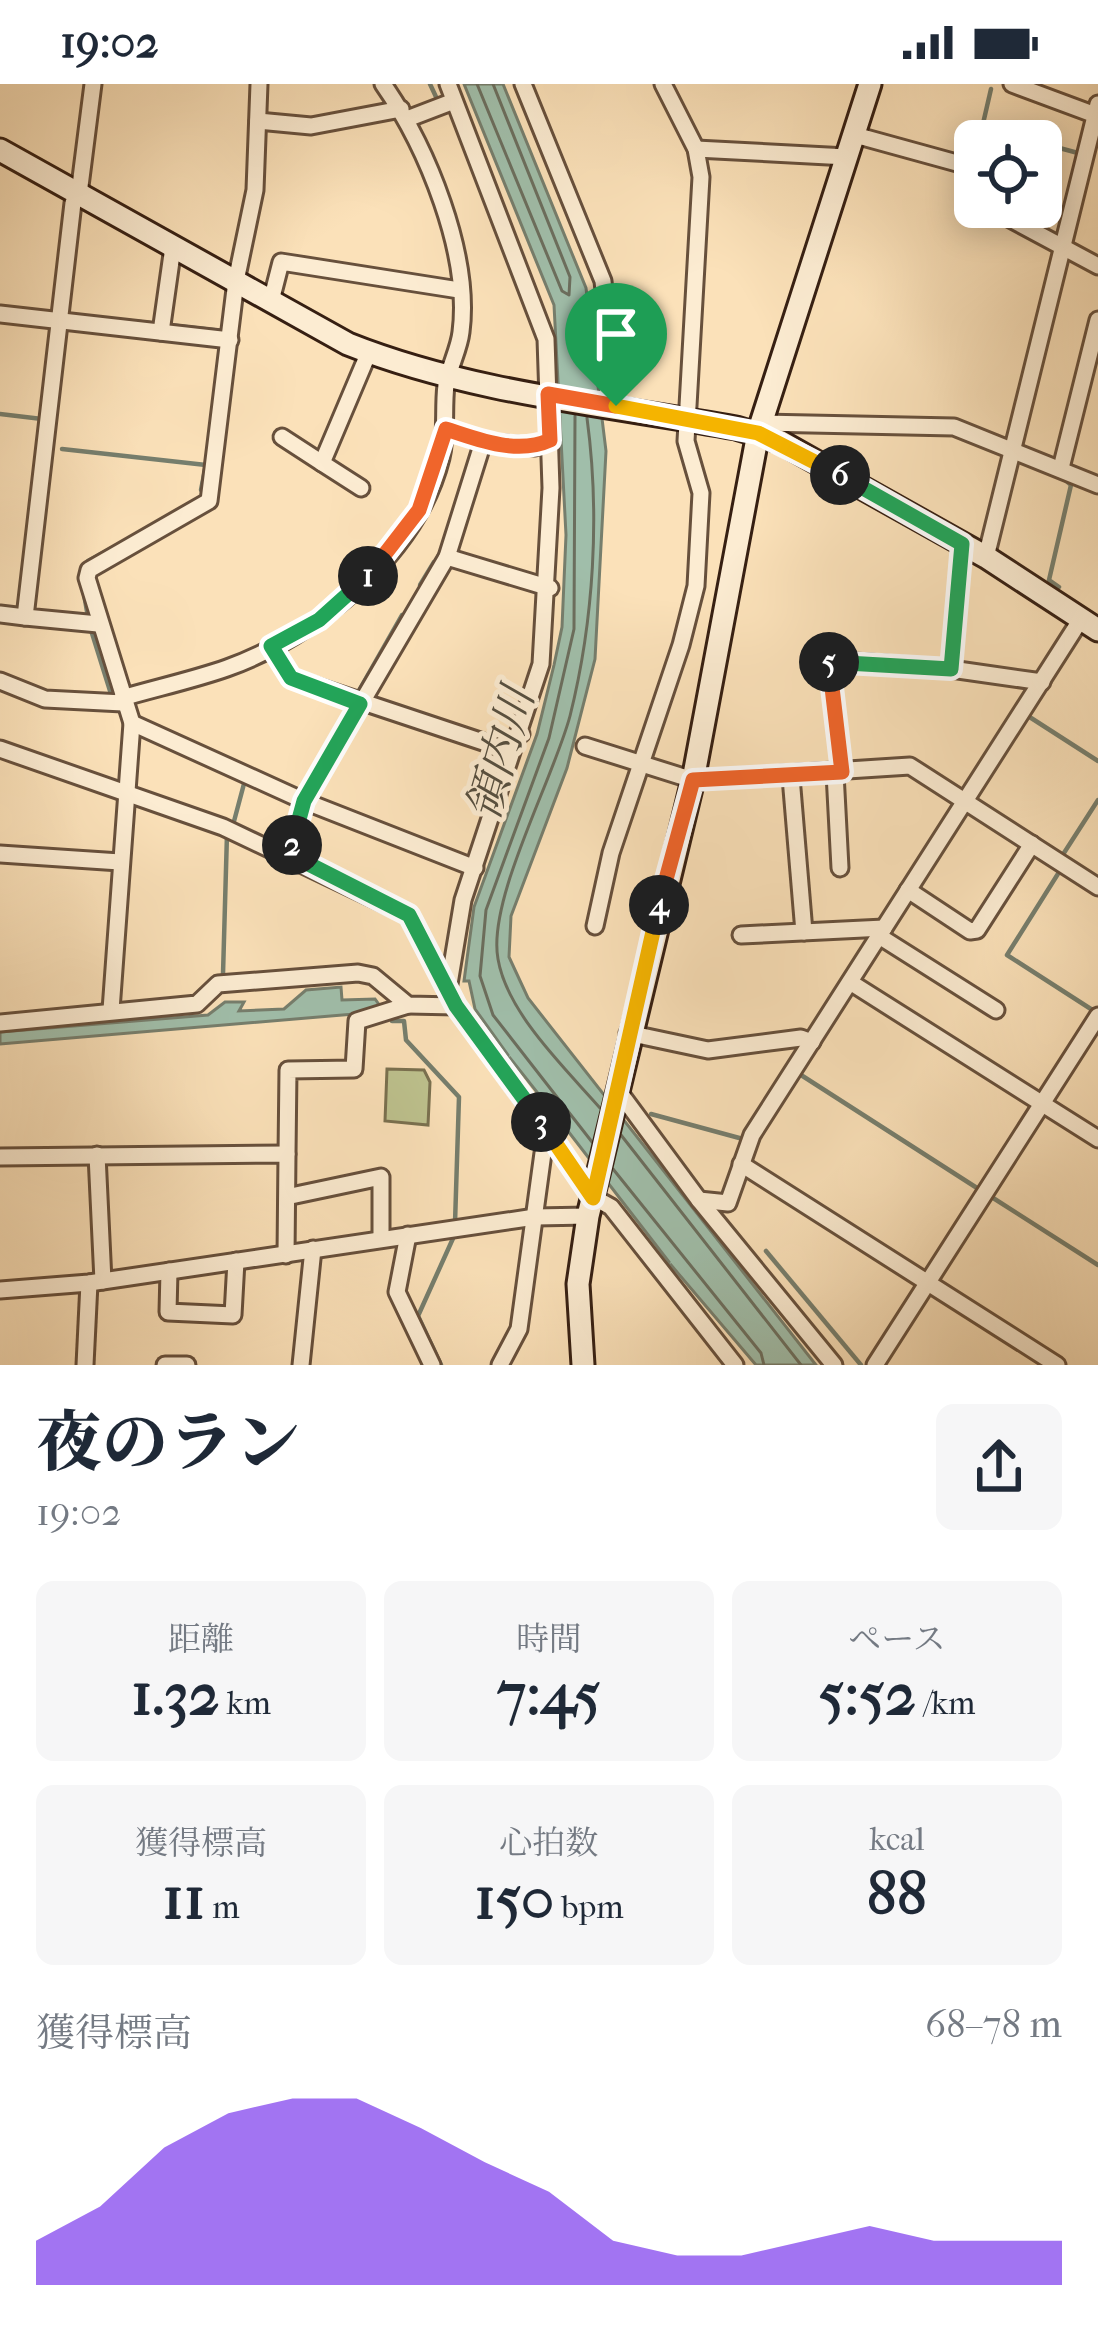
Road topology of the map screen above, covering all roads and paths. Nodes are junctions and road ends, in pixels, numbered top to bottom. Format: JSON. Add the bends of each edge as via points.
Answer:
{"nodes":[{"id":1,"x":94,"y":84,"type":"edge"},
{"id":2,"x":259,"y":84,"type":"edge"},
{"id":3,"x":383,"y":84,"type":"edge"},
{"id":4,"x":448,"y":84,"type":"edge"},
{"id":5,"x":523,"y":84,"type":"edge"},
{"id":6,"x":662,"y":84,"type":"edge"},
{"id":7,"x":871,"y":84,"type":"edge"},
{"id":8,"x":1012,"y":84,"type":"edge"},
{"id":9,"x":454,"y":101,"type":"junction"},
{"id":10,"x":1097,"y":112,"type":"edge"},
{"id":11,"x":404,"y":114,"type":"junction"},
{"id":12,"x":258,"y":121,"type":"junction"},
{"id":13,"x":851,"y":146,"type":"junction"},
{"id":14,"x":696,"y":149,"type":"junction"},
{"id":15,"x":0,"y":150,"type":"edge"},
{"id":16,"x":954,"y":164,"type":"edge"},
{"id":17,"x":79,"y":194,"type":"junction"},
{"id":18,"x":1028,"y":228,"type":"edge"},
{"id":19,"x":1060,"y":245,"type":"junction"},
{"id":20,"x":173,"y":247,"type":"junction"},
{"id":21,"x":1098,"y":266,"type":"edge"},
{"id":22,"x":236,"y":281,"type":"junction"},
{"id":23,"x":459,"y":290,"type":"junction"},
{"id":24,"x":271,"y":301,"type":"junction"},
{"id":25,"x":0,"y":314,"type":"edge"},
{"id":26,"x":59,"y":320,"type":"junction"},
{"id":27,"x":1097,"y":330,"type":"edge"},
{"id":28,"x":161,"y":332,"type":"junction"},
{"id":29,"x":230,"y":340,"type":"junction"},
{"id":30,"x":369,"y":352,"type":"junction"},
{"id":31,"x":448,"y":377,"type":"junction"},
{"id":32,"x":1080,"y":393,"type":"junction"},
{"id":33,"x":550,"y":395,"type":"junction"},
{"id":34,"x":1098,"y":398,"type":"edge"},
{"id":35,"x":614,"y":406,"type":"junction"},
{"id":36,"x":687,"y":419,"type":"junction"},
{"id":37,"x":760,"y":428,"type":"junction"},
{"id":38,"x":446,"y":429,"type":"junction"},
{"id":39,"x":281,"y":437,"type":"dead end"},
{"id":40,"x":550,"y":440,"type":"junction"},
{"id":41,"x":483,"y":442,"type":"junction"},
{"id":42,"x":1012,"y":448,"type":"junction"},
{"id":43,"x":322,"y":463,"type":"junction"},
{"id":44,"x":1061,"y":468,"type":"junction"},
{"id":45,"x":1098,"y":485,"type":"edge"},
{"id":46,"x":361,"y":488,"type":"dead end"},
{"id":47,"x":962,"y":544,"type":"junction"},
{"id":48,"x":447,"y":557,"type":"junction"},
{"id":49,"x":986,"y":557,"type":"junction"},
{"id":50,"x":550,"y":589,"type":"junction"},
{"id":51,"x":0,"y":614,"type":"edge"},
{"id":52,"x":25,"y":617,"type":"junction"},
{"id":53,"x":98,"y":625,"type":"junction"},
{"id":54,"x":1089,"y":625,"type":"edge"},
{"id":55,"x":271,"y":646,"type":"junction"},
{"id":56,"x":951,"y":669,"type":"junction"},
{"id":57,"x":0,"y":681,"type":"edge"},
{"id":58,"x":1042,"y":682,"type":"junction"},
{"id":59,"x":122,"y":700,"type":"junction"},
{"id":60,"x":360,"y":704,"type":"junction"},
{"id":61,"x":133,"y":723,"type":"junction"},
{"id":62,"x":521,"y":734,"type":"junction"},
{"id":63,"x":585,"y":746,"type":"dead end"},
{"id":64,"x":0,"y":749,"type":"edge"},
{"id":65,"x":644,"y":764,"type":"junction"},
{"id":66,"x":838,"y":773,"type":"junction"},
{"id":67,"x":791,"y":777,"type":"junction"},
{"id":68,"x":693,"y":780,"type":"junction"},
{"id":69,"x":125,"y":790,"type":"junction"},
{"id":70,"x":304,"y":801,"type":"junction"},
{"id":71,"x":965,"y":802,"type":"junction"},
{"id":72,"x":1031,"y":844,"type":"junction"},
{"id":73,"x":0,"y":854,"type":"edge"},
{"id":74,"x":289,"y":854,"type":"junction"},
{"id":75,"x":120,"y":862,"type":"junction"},
{"id":76,"x":475,"y":868,"type":"junction"},
{"id":77,"x":840,"y":868,"type":"dead end"},
{"id":78,"x":1098,"y":887,"type":"edge"},
{"id":79,"x":908,"y":890,"type":"junction"},
{"id":80,"x":595,"y":926,"type":"dead end"},
{"id":81,"x":804,"y":932,"type":"junction"},
{"id":82,"x":881,"y":932,"type":"junction"},
{"id":83,"x":741,"y":935,"type":"dead end"},
{"id":84,"x":850,"y":982,"type":"junction"},
{"id":85,"x":448,"y":986,"type":"junction"},
{"id":86,"x":408,"y":1005,"type":"junction"},
{"id":87,"x":456,"y":1006,"type":"junction"},
{"id":88,"x":111,"y":1010,"type":"junction"},
{"id":89,"x":996,"y":1010,"type":"dead end"},
{"id":90,"x":1098,"y":1016,"type":"edge"},
{"id":91,"x":0,"y":1023,"type":"edge"},
{"id":92,"x":628,"y":1033,"type":"junction"},
{"id":93,"x":812,"y":1042,"type":"junction"},
{"id":94,"x":615,"y":1093,"type":"junction"},
{"id":95,"x":1043,"y":1103,"type":"junction"},
{"id":96,"x":1098,"y":1139,"type":"edge"},
{"id":97,"x":556,"y":1141,"type":"junction"},
{"id":98,"x":287,"y":1154,"type":"junction"},
{"id":99,"x":97,"y":1155,"type":"junction"},
{"id":100,"x":0,"y":1157,"type":"edge"},
{"id":101,"x":741,"y":1164,"type":"junction"},
{"id":102,"x":291,"y":1196,"type":"junction"},
{"id":103,"x":593,"y":1199,"type":"junction"},
{"id":104,"x":699,"y":1200,"type":"junction"},
{"id":105,"x":535,"y":1217,"type":"junction"},
{"id":106,"x":408,"y":1235,"type":"junction"},
{"id":107,"x":381,"y":1239,"type":"junction"},
{"id":108,"x":313,"y":1249,"type":"junction"},
{"id":109,"x":286,"y":1255,"type":"junction"},
{"id":110,"x":236,"y":1262,"type":"junction"},
{"id":111,"x":169,"y":1271,"type":"junction"},
{"id":112,"x":96,"y":1282,"type":"junction"},
{"id":113,"x":928,"y":1282,"type":"junction"},
{"id":114,"x":0,"y":1290,"type":"edge"},
{"id":115,"x":85,"y":1365,"type":"edge"},
{"id":116,"x":164,"y":1365,"type":"edge"},
{"id":117,"x":187,"y":1365,"type":"edge"},
{"id":118,"x":301,"y":1365,"type":"edge"},
{"id":119,"x":432,"y":1365,"type":"edge"},
{"id":120,"x":500,"y":1365,"type":"edge"},
{"id":121,"x":583,"y":1365,"type":"edge"},
{"id":122,"x":734,"y":1365,"type":"edge"},
{"id":123,"x":834,"y":1365,"type":"edge"},
{"id":124,"x":875,"y":1365,"type":"edge"},
{"id":125,"x":1057,"y":1365,"type":"edge"}],
"edges":[{"from":1,"to":17,"type":"street"},
{"from":2,"to":12,"type":"street"},
{"from":3,"to":11,"type":"street"},
{"from":4,"to":9,"type":"street"},
{"from":5,"to":35,"type":"street","via":[[603,281]]},
{"from":6,"to":14,"type":"street"},
{"from":7,"to":13,"type":"main road"},
{"from":8,"to":10,"type":"street"},
{"from":9,"to":11,"type":"street"},
{"from":9,"to":33,"type":"street","via":[[536,303]]},
{"from":10,"to":19,"type":"street"},
{"from":11,"to":12,"type":"street","via":[[311,126]]},
{"from":11,"to":23,"type":"street","via":[[445,204]]},
{"from":12,"to":22,"type":"street","via":[[255,190]]},
{"from":13,"to":14,"type":"street"},
{"from":13,"to":16,"type":"street"},
{"from":13,"to":37,"type":"main road"},
{"from":14,"to":36,"type":"street","via":[[700,234]]},
{"from":15,"to":17,"type":"main road"},
{"from":17,"to":20,"type":"main road"},
{"from":17,"to":26,"type":"street"},
{"from":18,"to":19,"type":"street"},
{"from":19,"to":21,"type":"street"},
{"from":19,"to":42,"type":"street"},
{"from":20,"to":22,"type":"main road"},
{"from":20,"to":28,"type":"street"},
{"from":22,"to":24,"type":"main road"},
{"from":22,"to":29,"type":"street"},
{"from":23,"to":24,"type":"street","via":[[280,262]]},
{"from":23,"to":31,"type":"street","via":[[461,332]]},
{"from":24,"to":30,"type":"main road"},
{"from":25,"to":26,"type":"street"},
{"from":26,"to":28,"type":"street"},
{"from":26,"to":52,"type":"street"},
{"from":27,"to":32,"type":"street"},
{"from":28,"to":29,"type":"street"},
{"from":29,"to":53,"type":"street","via":[[208,501],[89,570]]},
{"from":30,"to":31,"type":"main road"},
{"from":30,"to":43,"type":"street"},
{"from":31,"to":33,"type":"main road"},
{"from":31,"to":38,"type":"street"},
{"from":32,"to":34,"type":"street"},
{"from":32,"to":44,"type":"street"},
{"from":33,"to":35,"type":"main road"},
{"from":33,"to":40,"type":"street"},
{"from":35,"to":36,"type":"main road"},
{"from":36,"to":37,"type":"main road"},
{"from":36,"to":65,"type":"street","via":[[687,455],[701,494],[695,586]]},
{"from":37,"to":42,"type":"street","via":[[954,427]]},
{"from":37,"to":47,"type":"main road"},
{"from":37,"to":68,"type":"main road"},
{"from":38,"to":41,"type":"street"},
{"from":38,"to":55,"type":"street","via":[[419,510],[380,566],[319,620]]},
{"from":39,"to":43,"type":"street"},
{"from":40,"to":41,"type":"street","via":[[535,447]]},
{"from":40,"to":50,"type":"street"},
{"from":41,"to":48,"type":"street"},
{"from":42,"to":44,"type":"street"},
{"from":42,"to":49,"type":"street"},
{"from":43,"to":46,"type":"street"},
{"from":44,"to":45,"type":"street"},
{"from":47,"to":49,"type":"main road"},
{"from":47,"to":56,"type":"street"},
{"from":48,"to":50,"type":"street"},
{"from":48,"to":60,"type":"street"},
{"from":49,"to":54,"type":"main road"},
{"from":50,"to":62,"type":"street"},
{"from":51,"to":52,"type":"street"},
{"from":52,"to":53,"type":"street"},
{"from":53,"to":59,"type":"street"},
{"from":54,"to":58,"type":"street"},
{"from":55,"to":59,"type":"street","via":[[231,667]]},
{"from":55,"to":60,"type":"street","via":[[291,678]]},
{"from":56,"to":58,"type":"street"},
{"from":56,"to":66,"type":"street","via":[[828,660]]},
{"from":57,"to":59,"type":"street","via":[[45,699]]},
{"from":58,"to":71,"type":"street"},
{"from":59,"to":61,"type":"street"},
{"from":60,"to":62,"type":"street","via":[[501,748]]},
{"from":60,"to":70,"type":"street"},
{"from":61,"to":69,"type":"street"},
{"from":61,"to":70,"type":"street"},
{"from":62,"to":76,"type":"street"},
{"from":63,"to":65,"type":"street"},
{"from":64,"to":69,"type":"street"},
{"from":65,"to":68,"type":"street"},
{"from":65,"to":80,"type":"street"},
{"from":66,"to":67,"type":"street"},
{"from":66,"to":71,"type":"street","via":[[910,766]]},
{"from":66,"to":77,"type":"street"},
{"from":67,"to":68,"type":"street"},
{"from":67,"to":81,"type":"street"},
{"from":68,"to":92,"type":"main road"},
{"from":69,"to":74,"type":"street"},
{"from":69,"to":75,"type":"street"},
{"from":70,"to":74,"type":"street"},
{"from":70,"to":76,"type":"street"},
{"from":71,"to":72,"type":"street"},
{"from":71,"to":79,"type":"street"},
{"from":72,"to":78,"type":"street"},
{"from":72,"to":79,"type":"street","via":[[977,930]]},
{"from":73,"to":75,"type":"street"},
{"from":74,"to":85,"type":"street","via":[[409,915]]},
{"from":75,"to":88,"type":"street"},
{"from":76,"to":85,"type":"street"},
{"from":79,"to":82,"type":"street"},
{"from":81,"to":82,"type":"street"},
{"from":81,"to":83,"type":"street"},
{"from":82,"to":84,"type":"street"},
{"from":82,"to":89,"type":"street"},
{"from":84,"to":93,"type":"street"},
{"from":84,"to":95,"type":"street"},
{"from":85,"to":87,"type":"street"},
{"from":86,"to":87,"type":"street"},
{"from":86,"to":88,"type":"street","via":[[358,973],[218,984],[197,1004]]},
{"from":86,"to":98,"type":"street","via":[[357,1021],[354,1069],[288,1070]]},
{"from":87,"to":97,"type":"street"},
{"from":88,"to":91,"type":"street"},
{"from":90,"to":95,"type":"street"},
{"from":92,"to":93,"type":"street","via":[[708,1050]]},
{"from":92,"to":94,"type":"main road"},
{"from":93,"to":101,"type":"street"},
{"from":94,"to":103,"type":"main road"},
{"from":94,"to":104,"type":"street"},
{"from":95,"to":96,"type":"street"},
{"from":95,"to":113,"type":"street"},
{"from":97,"to":103,"type":"street"},
{"from":97,"to":105,"type":"street","via":[[543,1153]]},
{"from":98,"to":99,"type":"street"},
{"from":98,"to":102,"type":"street"},
{"from":99,"to":100,"type":"street"},
{"from":99,"to":112,"type":"street"},
{"from":101,"to":104,"type":"street","via":[[728,1203]]},
{"from":101,"to":113,"type":"street"},
{"from":102,"to":107,"type":"street","via":[[381,1177]]},
{"from":102,"to":109,"type":"street"},
{"from":103,"to":105,"type":"street"},
{"from":103,"to":121,"type":"main road","via":[[578,1284]]},
{"from":103,"to":122,"type":"street","via":[[611,1208]]},
{"from":104,"to":123,"type":"street"},
{"from":105,"to":106,"type":"street"},
{"from":105,"to":120,"type":"street","via":[[519,1329]]},
{"from":106,"to":107,"type":"street"},
{"from":106,"to":119,"type":"street","via":[[397,1292]]},
{"from":107,"to":108,"type":"street"},
{"from":108,"to":109,"type":"street"},
{"from":108,"to":118,"type":"street"},
{"from":109,"to":110,"type":"street"},
{"from":110,"to":111,"type":"street"},
{"from":110,"to":111,"type":"street","via":[[233,1315],[168,1312]]},
{"from":111,"to":112,"type":"street"},
{"from":112,"to":114,"type":"street"},
{"from":112,"to":115,"type":"street"},
{"from":113,"to":124,"type":"street"},
{"from":113,"to":125,"type":"street"},
{"from":116,"to":117,"type":"street"}]}
